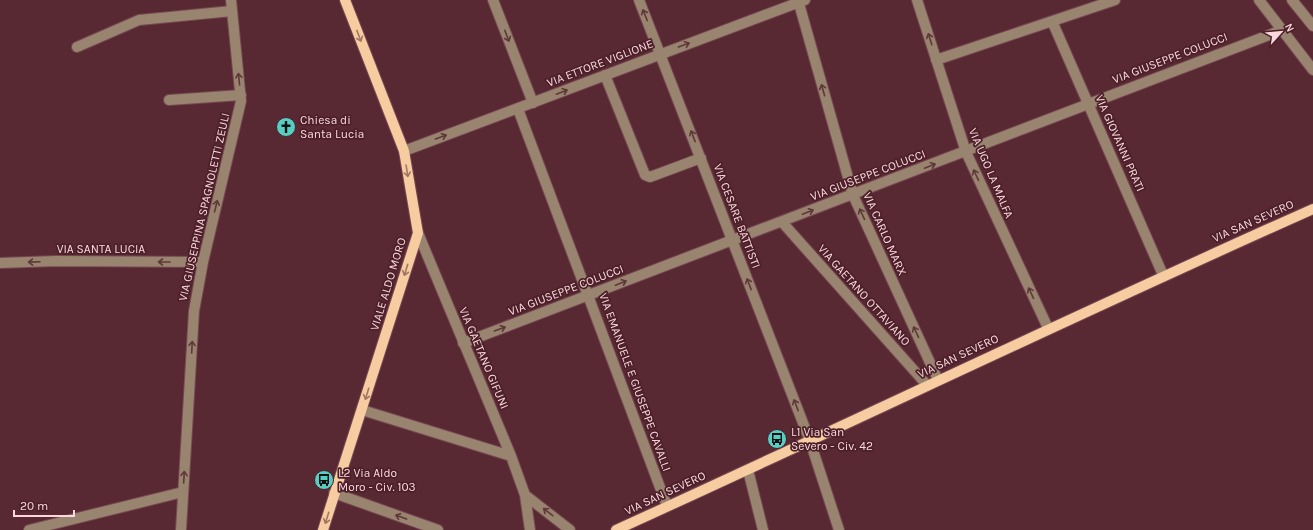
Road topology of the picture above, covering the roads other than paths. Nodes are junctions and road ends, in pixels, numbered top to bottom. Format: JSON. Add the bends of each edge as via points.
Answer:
{"nodes":[{"id":1,"x":231,"y":0,"type":"edge"},
{"id":2,"x":345,"y":0,"type":"edge"},
{"id":3,"x":493,"y":0,"type":"edge"},
{"id":4,"x":639,"y":0,"type":"edge"},
{"id":5,"x":917,"y":0,"type":"edge"},
{"id":6,"x":1115,"y":0,"type":"edge"},
{"id":7,"x":1259,"y":0,"type":"edge"},
{"id":8,"x":1292,"y":0,"type":"edge"},
{"id":9,"x":800,"y":1,"type":"edge"},
{"id":10,"x":232,"y":10,"type":"junction"},
{"id":11,"x":1308,"y":13,"type":"edge"},
{"id":12,"x":1052,"y":21,"type":"junction"},
{"id":13,"x":1313,"y":26,"type":"edge"},
{"id":14,"x":1282,"y":30,"type":"junction"},
{"id":15,"x":77,"y":47,"type":"dead end"},
{"id":16,"x":661,"y":54,"type":"junction"},
{"id":17,"x":936,"y":60,"type":"junction"},
{"id":18,"x":1313,"y":70,"type":"edge"},
{"id":19,"x":605,"y":75,"type":"junction"},
{"id":20,"x":240,"y":95,"type":"junction"},
{"id":21,"x":169,"y":100,"type":"dead end"},
{"id":22,"x":533,"y":103,"type":"junction"},
{"id":23,"x":1088,"y":103,"type":"junction"},
{"id":24,"x":518,"y":109,"type":"junction"},
{"id":25,"x":404,"y":151,"type":"junction"},
{"id":26,"x":966,"y":152,"type":"junction"},
{"id":27,"x":701,"y":158,"type":"junction"},
{"id":28,"x":853,"y":195,"type":"junction"},
{"id":29,"x":1313,"y":209,"type":"edge"},
{"id":30,"x":782,"y":222,"type":"junction"},
{"id":31,"x":418,"y":233,"type":"junction"},
{"id":32,"x":733,"y":241,"type":"junction"},
{"id":33,"x":202,"y":262,"type":"junction"},
{"id":34,"x":0,"y":263,"type":"edge"},
{"id":35,"x":1163,"y":275,"type":"junction"},
{"id":36,"x":589,"y":296,"type":"junction"},
{"id":37,"x":1048,"y":328,"type":"junction"},
{"id":38,"x":463,"y":342,"type":"junction"},
{"id":39,"x":938,"y":380,"type":"junction"},
{"id":40,"x":927,"y":385,"type":"junction"},
{"id":41,"x":362,"y":410,"type":"junction"},
{"id":42,"x":810,"y":441,"type":"junction"},
{"id":43,"x":512,"y":456,"type":"junction"},
{"id":44,"x":748,"y":470,"type":"junction"},
{"id":45,"x":183,"y":492,"type":"junction"},
{"id":46,"x":334,"y":493,"type":"junction"},
{"id":47,"x":525,"y":495,"type":"junction"},
{"id":48,"x":667,"y":506,"type":"junction"},
{"id":49,"x":30,"y":530,"type":"edge"},
{"id":50,"x":181,"y":530,"type":"edge"},
{"id":51,"x":323,"y":530,"type":"edge"},
{"id":52,"x":438,"y":530,"type":"edge"},
{"id":53,"x":530,"y":530,"type":"edge"},
{"id":54,"x":570,"y":530,"type":"edge"},
{"id":55,"x":616,"y":530,"type":"edge"},
{"id":56,"x":763,"y":530,"type":"edge"},
{"id":57,"x":839,"y":530,"type":"edge"}],
"edges":[{"from":1,"to":10,"type":"street","name":"VIA GIUSEPPINA SPAGNOLETTI ZEULI"},
{"from":2,"to":25,"type":"main road","name":"VIALE ALDO MORO","one_way":true},
{"from":3,"to":22,"type":"street","one_way":true},
{"from":16,"to":4,"type":"street","name":"VIA CESARE BATTISTI","one_way":true},
{"from":17,"to":5,"type":"street","name":"VIA UGO LA MALFA","one_way":true},
{"from":6,"to":12,"type":"street"},
{"from":7,"to":14,"type":"street"},
{"from":8,"to":11,"type":"street"},
{"from":16,"to":9,"type":"street","name":"VIA ETTORE VIGLIONE","one_way":true},
{"from":28,"to":9,"type":"street","name":"VIA CARLO MARX","one_way":true},
{"from":10,"to":15,"type":"street","via":[[139,20]]},
{"from":20,"to":10,"type":"street","name":"VIA GIUSEPPINA SPAGNOLETTI ZEULI","one_way":true},
{"from":11,"to":13,"type":"street"},
{"from":12,"to":17,"type":"street"},
{"from":12,"to":23,"type":"street","name":"VIA GIOVANNI PRATI"},
{"from":14,"to":18,"type":"street"},
{"from":14,"to":23,"type":"street","name":"VIA GIUSEPPE COLUCCI"},
{"from":16,"to":19,"type":"street","name":"VIA ETTORE VIGLIONE"},
{"from":27,"to":16,"type":"street","name":"VIA CESARE BATTISTI","one_way":true},
{"from":17,"to":26,"type":"street","name":"VIA UGO LA MALFA"},
{"from":22,"to":19,"type":"street","name":"VIA ETTORE VIGLIONE","one_way":true},
{"from":19,"to":27,"type":"street","via":[[645,174],[650,177]]},
{"from":20,"to":21,"type":"street","name":"VIA GIUSEPPINA SPAGNOLETTI ZEULI"},
{"from":33,"to":20,"type":"street","name":"VIA GIUSEPPINA SPAGNOLETTI ZEULI","one_way":true,"via":[[241,101]]},
{"from":22,"to":24,"type":"street","name":"VIA ETTORE VIGLIONE"},
{"from":23,"to":26,"type":"street","name":"VIA GIUSEPPE COLUCCI"},
{"from":23,"to":35,"type":"street","name":"VIA GIOVANNI PRATI"},
{"from":25,"to":24,"type":"street","name":"VIA ETTORE VIGLIONE","one_way":true},
{"from":24,"to":36,"type":"street","name":"VIA EMANUELE E GIUSEPPE CAVALLI"},
{"from":25,"to":31,"type":"main road","name":"VIALE ALDO MORO","one_way":true},
{"from":28,"to":26,"type":"street","name":"VIA GIUSEPPE COLUCCI","one_way":true},
{"from":37,"to":26,"type":"street","name":"VIA UGO LA MALFA","one_way":true},
{"from":27,"to":32,"type":"street","name":"VIA CESARE BATTISTI"},
{"from":30,"to":28,"type":"street","name":"VIA GIUSEPPE COLUCCI","one_way":true},
{"from":39,"to":28,"type":"street","name":"VIA CARLO MARX","one_way":true},
{"from":29,"to":35,"type":"main road","name":"VIA SAN SEVERO"},
{"from":30,"to":32,"type":"street","name":"VIA GIUSEPPE COLUCCI"},
{"from":30,"to":40,"type":"street","name":"VIA GAETANO OTTAVIANO"},
{"from":31,"to":38,"type":"street","name":"VIA GAETANO GIFUNI"},
{"from":31,"to":41,"type":"main road","name":"VIALE ALDO MORO","one_way":true},
{"from":36,"to":32,"type":"street","name":"VIA GIUSEPPE COLUCCI","one_way":true},
{"from":42,"to":32,"type":"street","name":"VIA CESARE BATTISTI","one_way":true},
{"from":33,"to":34,"type":"street","name":"VIA SANTA LUCIA","one_way":true},
{"from":45,"to":33,"type":"street","name":"VIA GIUSEPPINA SPAGNOLETTI ZEULI","one_way":true,"via":[[194,311]]},
{"from":35,"to":37,"type":"main road","name":"VIA SAN SEVERO"},
{"from":38,"to":36,"type":"street","name":"VIA GIUSEPPE COLUCCI","one_way":true},
{"from":36,"to":48,"type":"street","name":"VIA EMANUELE E GIUSEPPE CAVALLI"},
{"from":37,"to":39,"type":"main road","name":"VIA SAN SEVERO"},
{"from":38,"to":43,"type":"street","name":"VIA GAETANO GIFUNI"},
{"from":39,"to":40,"type":"main road","name":"VIA SAN SEVERO"},
{"from":40,"to":42,"type":"main road","name":"VIA SAN SEVERO"},
{"from":41,"to":43,"type":"street"},
{"from":41,"to":46,"type":"main road","name":"VIALE ALDO MORO"},
{"from":42,"to":44,"type":"main road","name":"VIA SAN SEVERO"},
{"from":42,"to":57,"type":"street","name":"VIA CESARE BATTISTI"},
{"from":43,"to":47,"type":"street","name":"VIA GAETANO GIFUNI"},
{"from":44,"to":48,"type":"main road","name":"VIA SAN SEVERO"},
{"from":44,"to":56,"type":"street"},
{"from":45,"to":49,"type":"street"},
{"from":45,"to":50,"type":"street","name":"VIA GIUSEPPINA SPAGNOLETTI ZEULI"},
{"from":46,"to":51,"type":"main road","name":"VIALE ALDO MORO","one_way":true},
{"from":52,"to":46,"type":"street","one_way":true},
{"from":47,"to":53,"type":"street","name":"VIA GAETANO GIFUNI"},
{"from":54,"to":47,"type":"street","one_way":true},
{"from":48,"to":55,"type":"main road","name":"VIA SAN SEVERO"}]}
